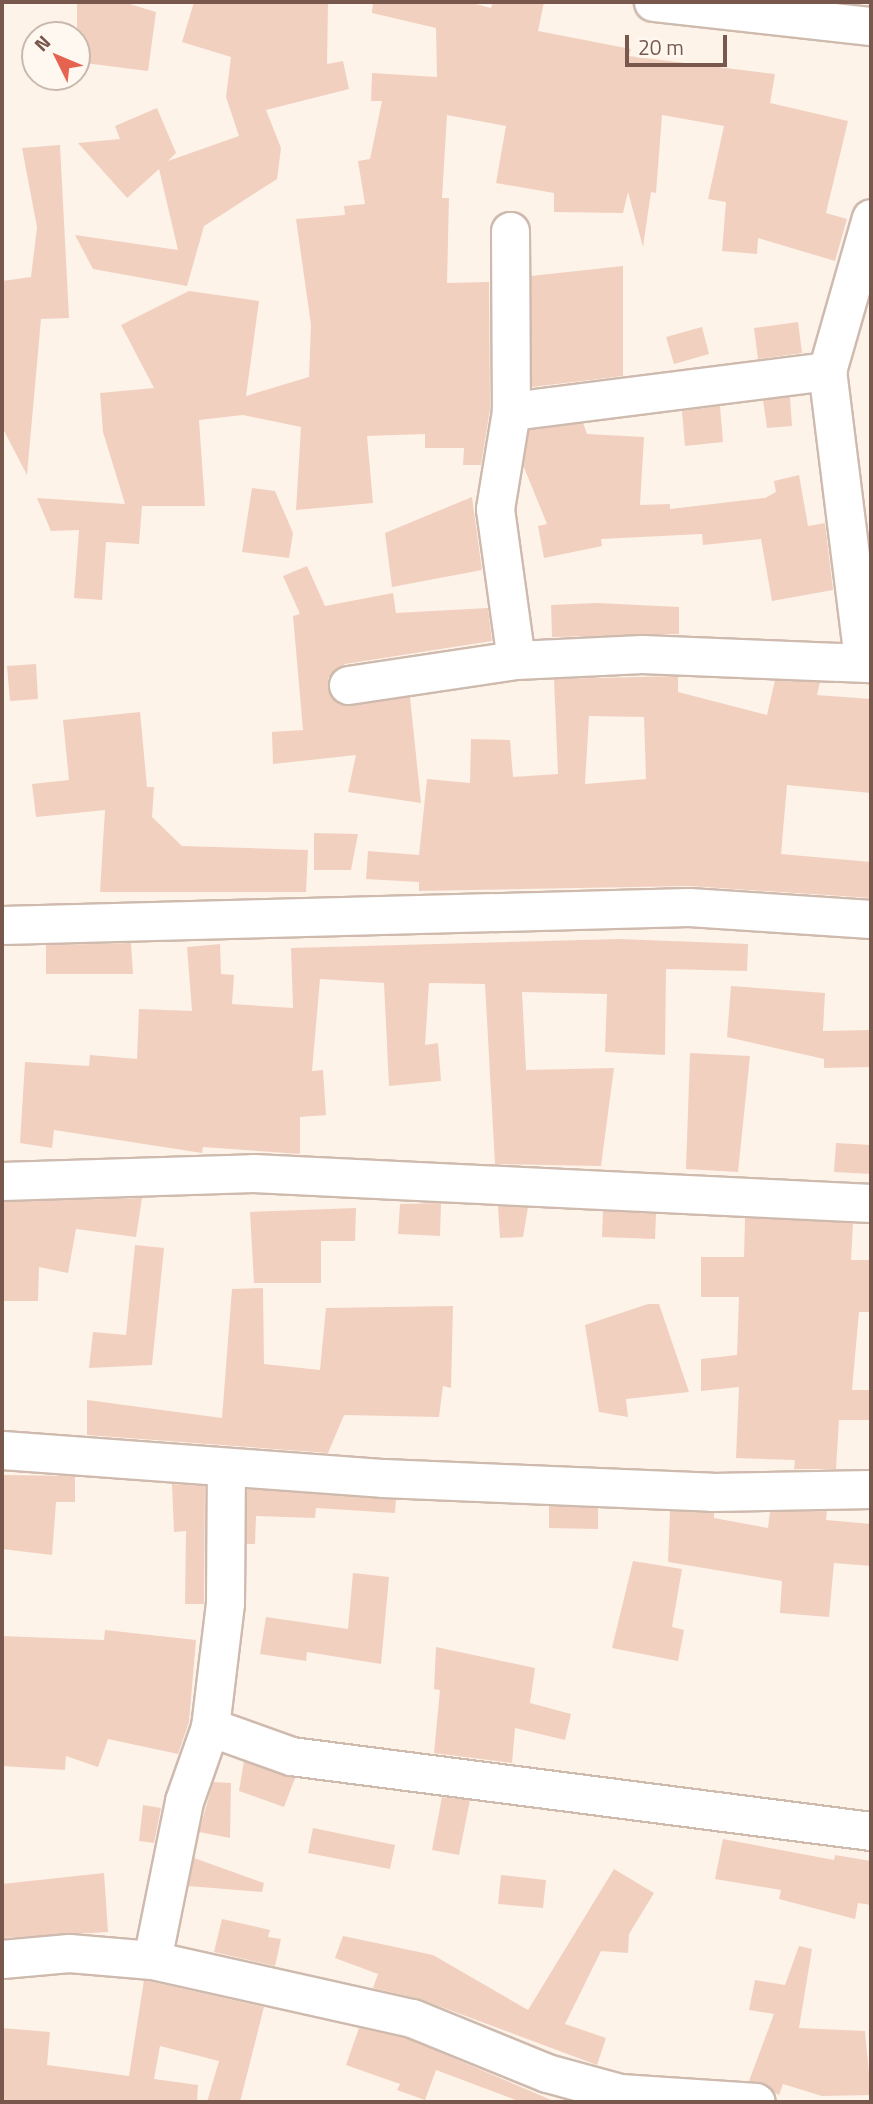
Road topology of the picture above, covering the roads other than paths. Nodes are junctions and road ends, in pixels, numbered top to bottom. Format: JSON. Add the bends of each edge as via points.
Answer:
{"nodes":[{"id":1,"x":653,"y":2,"type":"edge"},
{"id":2,"x":822,"y":13,"type":"edge"},
{"id":3,"x":871,"y":26,"type":"edge"},
{"id":4,"x":871,"y":218,"type":"edge"},
{"id":5,"x":510,"y":231,"type":"dead end"},
{"id":6,"x":827,"y":371,"type":"junction"},
{"id":7,"x":511,"y":411,"type":"junction"},
{"id":8,"x":516,"y":660,"type":"junction"},
{"id":9,"x":867,"y":661,"type":"edge"},
{"id":10,"x":348,"y":685,"type":"dead end"},
{"id":11,"x":871,"y":919,"type":"edge"},
{"id":12,"x":2,"y":925,"type":"edge"},
{"id":13,"x":2,"y":1181,"type":"edge"},
{"id":14,"x":871,"y":1203,"type":"edge"},
{"id":15,"x":2,"y":1450,"type":"edge"},
{"id":16,"x":226,"y":1471,"type":"junction"},
{"id":17,"x":871,"y":1489,"type":"edge"},
{"id":18,"x":210,"y":1727,"type":"junction"},
{"id":19,"x":871,"y":1831,"type":"edge"},
{"id":20,"x":2,"y":1959,"type":"edge"},
{"id":21,"x":152,"y":1960,"type":"junction"},
{"id":22,"x":757,"y":2102,"type":"edge"}],
"edges":[{"from":1,"to":2,"type":"street"},
{"from":2,"to":3,"type":"street"},
{"from":4,"to":6,"type":"street"},
{"from":5,"to":7,"type":"street"},
{"from":6,"to":7,"type":"street"},
{"from":6,"to":9,"type":"street"},
{"from":7,"to":8,"type":"street","via":[[495,509]]},
{"from":8,"to":9,"type":"street","via":[[642,654]]},
{"from":8,"to":10,"type":"street"},
{"from":11,"to":12,"type":"street","via":[[690,907]]},
{"from":13,"to":14,"type":"street","via":[[253,1173]]},
{"from":15,"to":16,"type":"street"},
{"from":16,"to":17,"type":"street","via":[[712,1492]]},
{"from":16,"to":18,"type":"street","via":[[225,1603]]},
{"from":18,"to":19,"type":"street","via":[[291,1756]]},
{"from":18,"to":21,"type":"street","via":[[184,1801]]},
{"from":20,"to":21,"type":"street","via":[[69,1953]]},
{"from":21,"to":22,"type":"street","via":[[412,2018],[547,2073],[620,2093]]}]}
